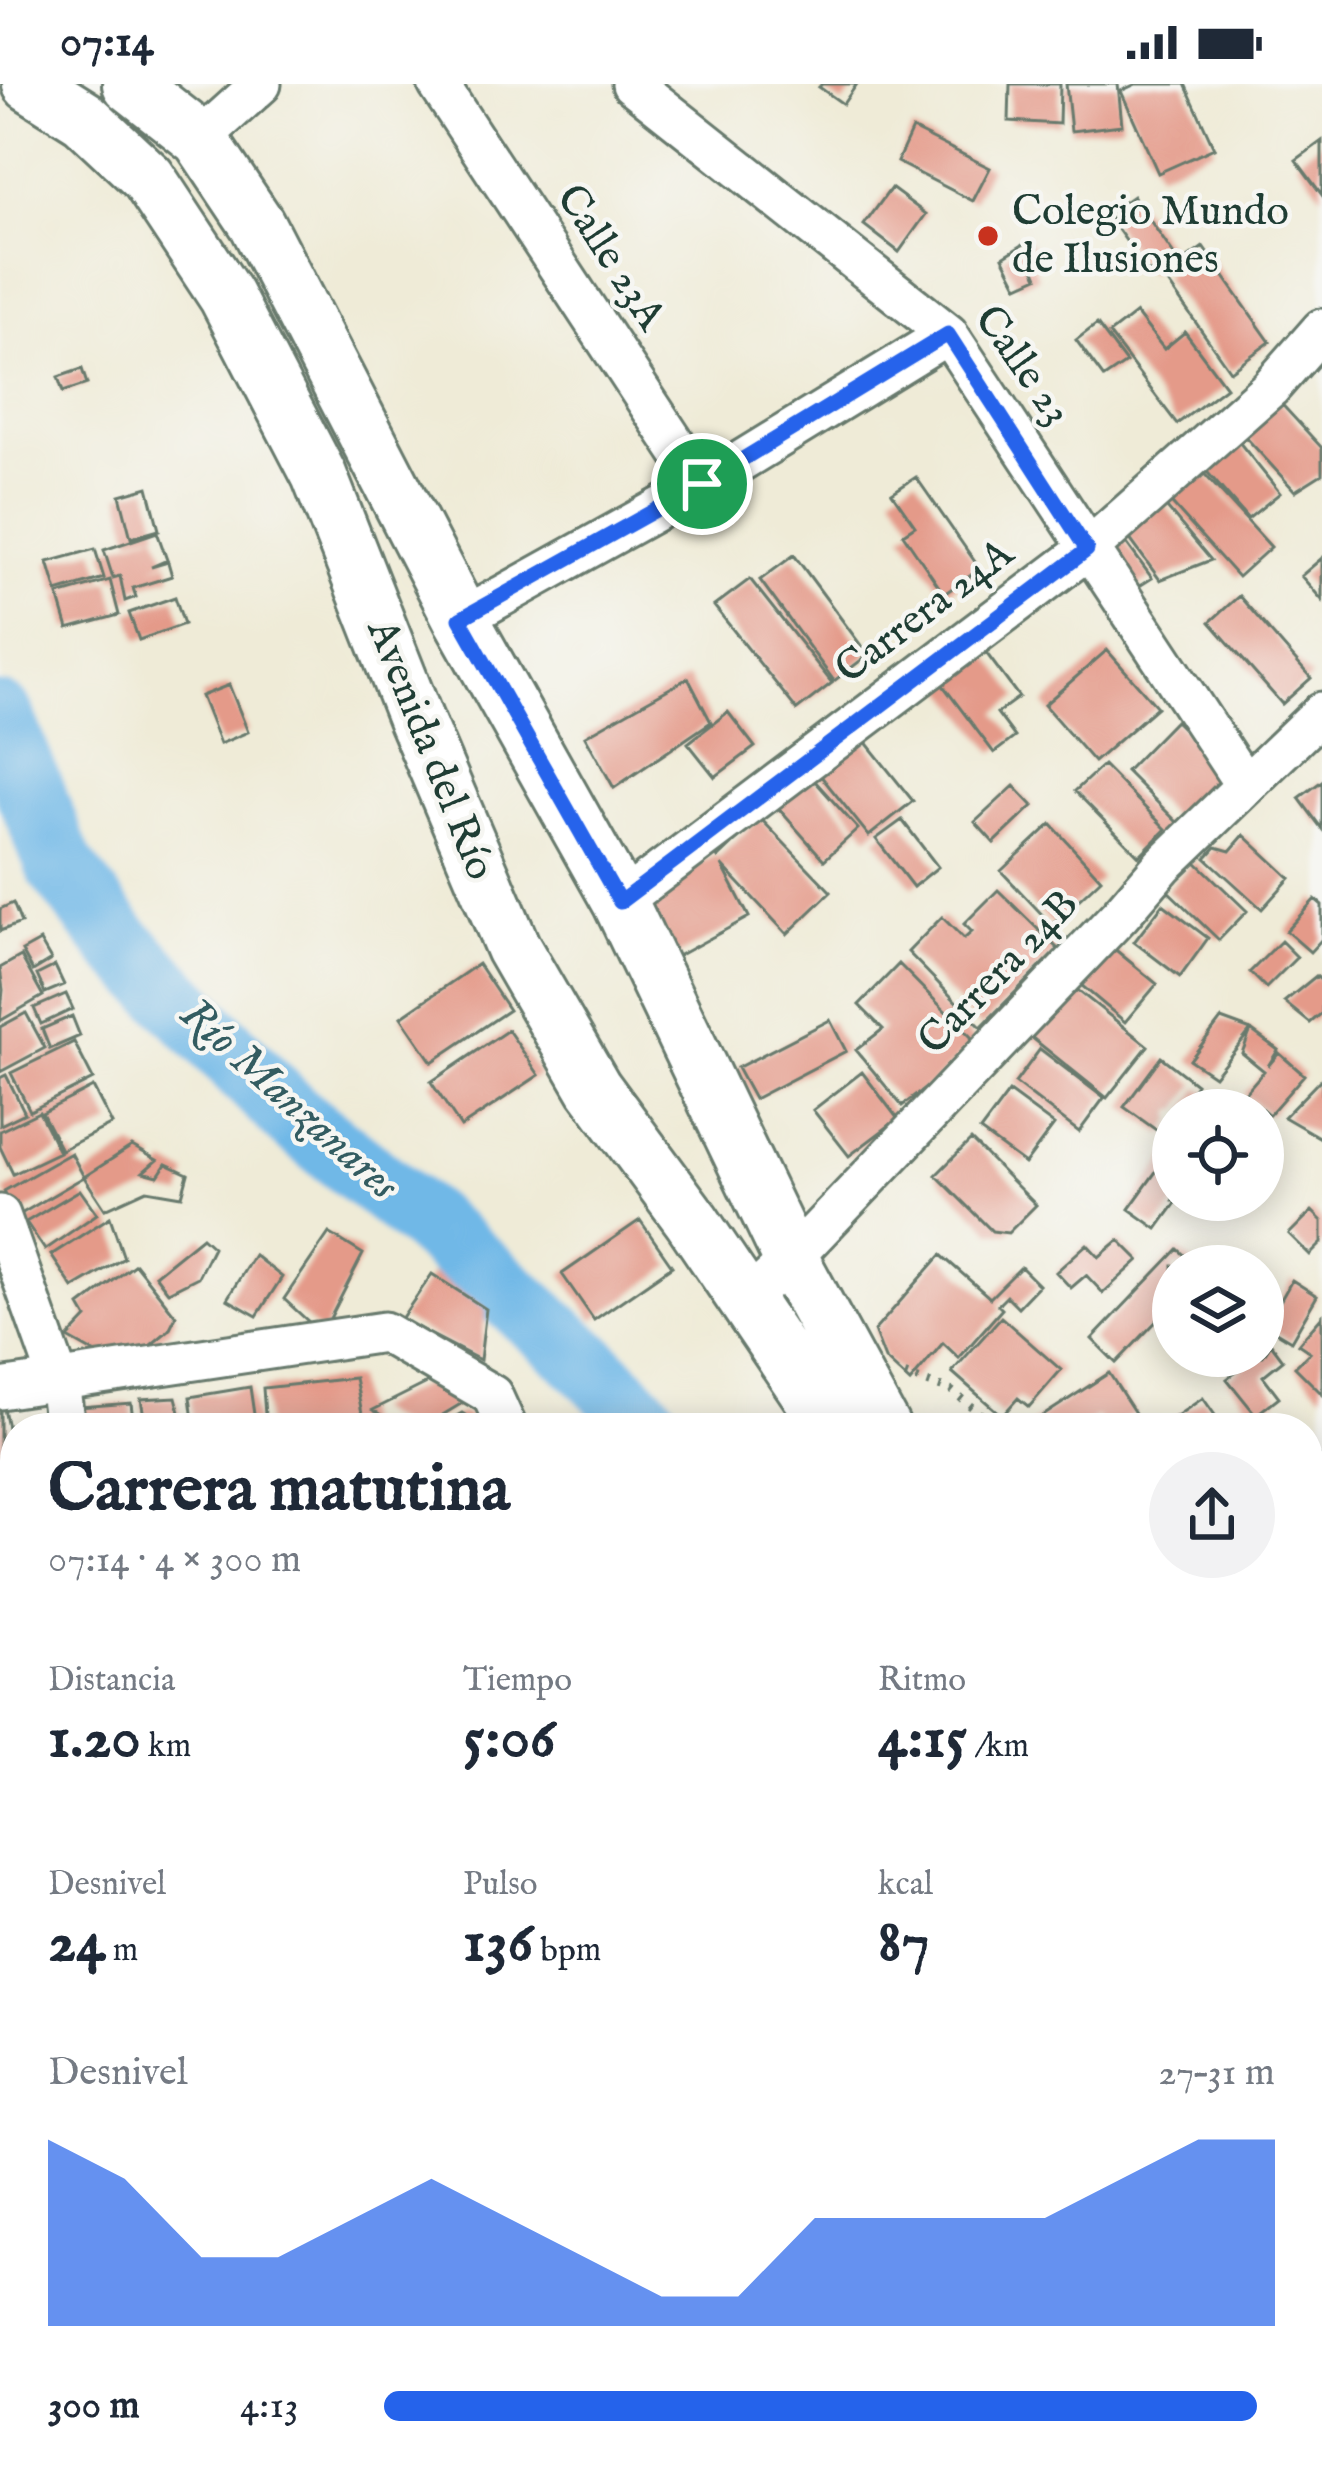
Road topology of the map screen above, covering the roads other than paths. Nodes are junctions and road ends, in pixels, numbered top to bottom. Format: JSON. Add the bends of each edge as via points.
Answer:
{"nodes":[{"id":1,"x":30,"y":84,"type":"edge"},
{"id":2,"x":130,"y":84,"type":"edge"},
{"id":3,"x":261,"y":84,"type":"edge"},
{"id":4,"x":438,"y":84,"type":"edge"},
{"id":5,"x":632,"y":84,"type":"edge"},
{"id":6,"x":200,"y":139,"type":"junction"},
{"id":7,"x":1322,"y":329,"type":"edge"},
{"id":8,"x":948,"y":334,"type":"junction"},
{"id":9,"x":702,"y":484,"type":"junction"},
{"id":10,"x":1087,"y":550,"type":"junction"},
{"id":11,"x":460,"y":619,"type":"junction"},
{"id":12,"x":1322,"y":712,"type":"edge"},
{"id":13,"x":1245,"y":785,"type":"junction"},
{"id":14,"x":620,"y":902,"type":"junction"},
{"id":15,"x":0,"y":1215,"type":"edge"},
{"id":16,"x":791,"y":1259,"type":"junction"},
{"id":17,"x":746,"y":1301,"type":"junction"},
{"id":18,"x":59,"y":1381,"type":"junction"},
{"id":19,"x":0,"y":1389,"type":"edge"},
{"id":20,"x":500,"y":1412,"type":"edge"},
{"id":21,"x":63,"y":1413,"type":"edge"},
{"id":22,"x":856,"y":1413,"type":"edge"},
{"id":23,"x":859,"y":1413,"type":"edge"}],
"edges":[{"from":1,"to":17,"type":"main road","name":"Avenida del Río","via":[[84,118],[148,178],[226,296],[320,475],[513,948],[594,1088]]},
{"from":2,"to":6,"type":"main road","name":"Avenida del Río"},
{"from":3,"to":6,"type":"street"},
{"from":4,"to":9,"type":"street","name":"Calle 23A"},
{"from":5,"to":8,"type":"street","name":"Calle 23"},
{"from":6,"to":11,"type":"main road","name":"Avenida del Río","via":[[257,224]]},
{"from":7,"to":10,"type":"street","name":"Carrera 24A","via":[[1270,388]]},
{"from":8,"to":9,"type":"street"},
{"from":8,"to":10,"type":"street","name":"Calle 23"},
{"from":9,"to":11,"type":"street"},
{"from":10,"to":13,"type":"street","name":"Calle 23"},
{"from":10,"to":14,"type":"street","name":"Carrera 24A"},
{"from":11,"to":14,"type":"main road","name":"Avenida del Río"},
{"from":12,"to":13,"type":"street","name":"Carrera 24B"},
{"from":13,"to":16,"type":"street","name":"Carrera 24B"},
{"from":14,"to":16,"type":"main road","name":"Avenida del Río"},
{"from":15,"to":18,"type":"street"},
{"from":16,"to":17,"type":"street","name":"Carrera 24B"},
{"from":16,"to":23,"type":"main road","name":"Avenida del Río"},
{"from":17,"to":22,"type":"main road","name":"Avenida del Río"},
{"from":18,"to":19,"type":"street"},
{"from":18,"to":20,"type":"street","via":[[384,1332]]},
{"from":18,"to":21,"type":"street"}]}
